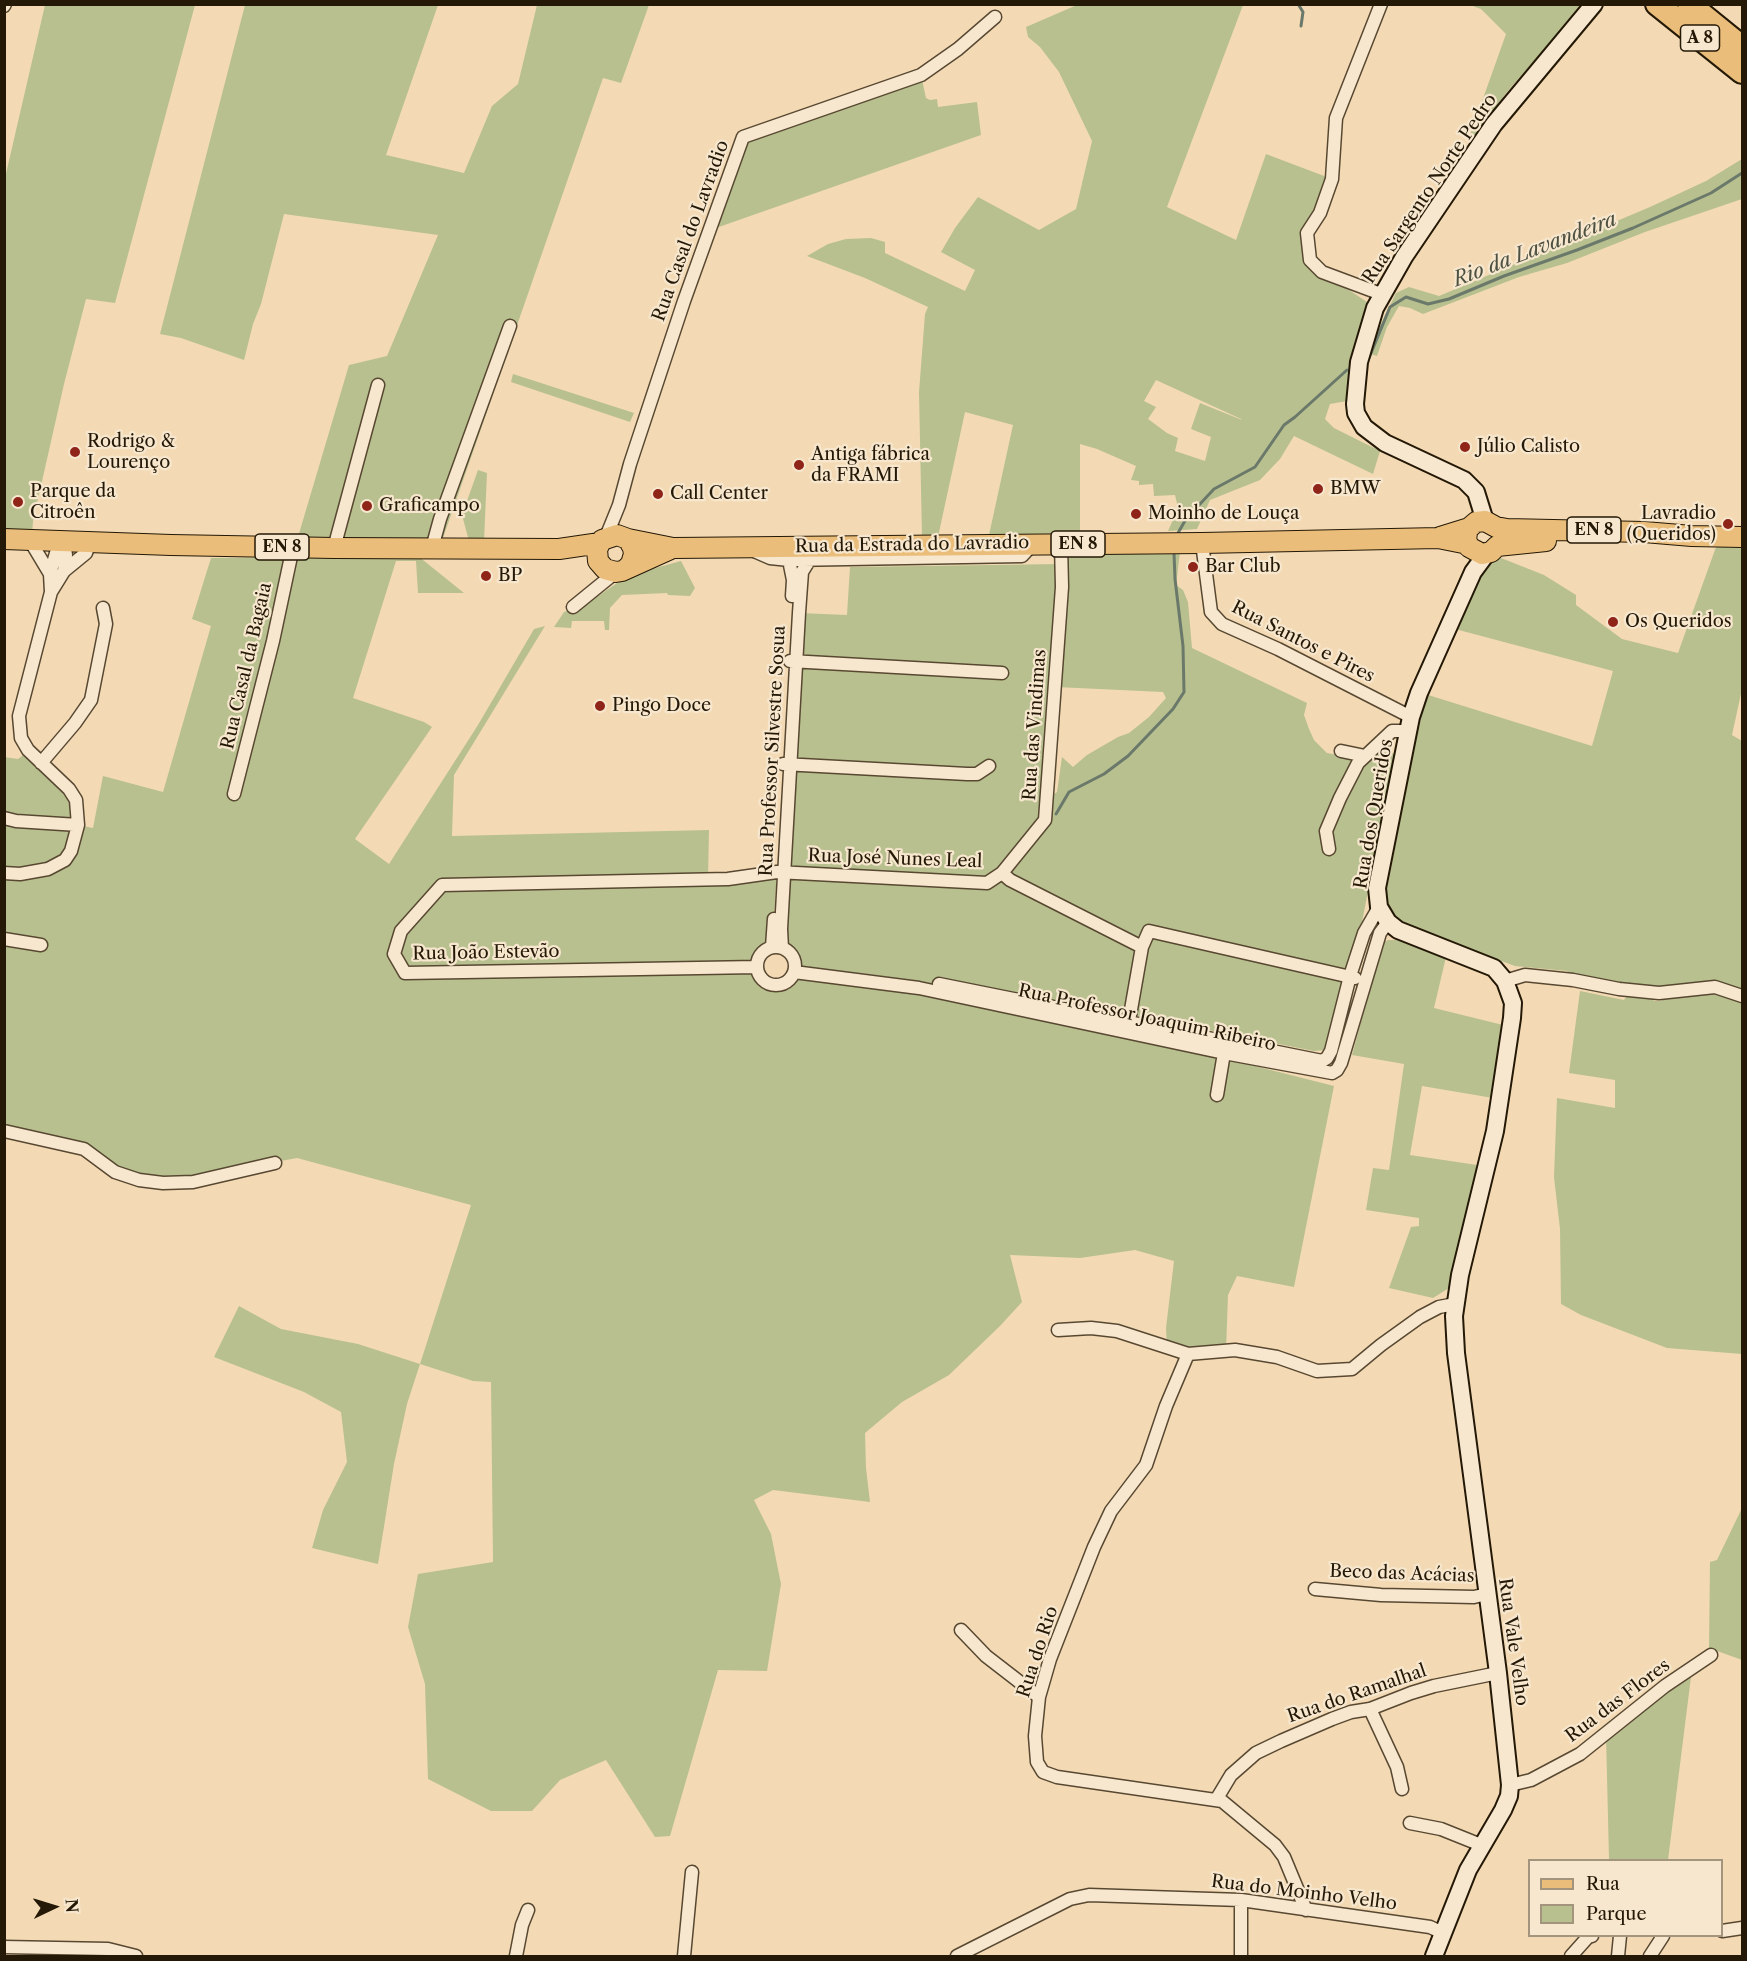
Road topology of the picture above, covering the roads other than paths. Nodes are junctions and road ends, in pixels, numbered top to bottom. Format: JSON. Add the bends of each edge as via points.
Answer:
{"nodes":[{"id":1,"x":1381,"y":4,"type":"edge"},
{"id":2,"x":1594,"y":4,"type":"edge"},
{"id":3,"x":1657,"y":4,"type":"edge"},
{"id":4,"x":1689,"y":4,"type":"edge"},
{"id":5,"x":995,"y":17,"type":"dead end"},
{"id":6,"x":1743,"y":47,"type":"edge"},
{"id":7,"x":1743,"y":72,"type":"edge"},
{"id":8,"x":1381,"y":294,"type":"junction"},
{"id":9,"x":510,"y":326,"type":"dead end"},
{"id":10,"x":378,"y":385,"type":"dead end"},
{"id":11,"x":1481,"y":537,"type":"junction"},
{"id":12,"x":1743,"y":537,"type":"edge"},
{"id":13,"x":4,"y":539,"type":"edge"},
{"id":14,"x":29,"y":539,"type":"junction"},
{"id":15,"x":64,"y":541,"type":"junction"},
{"id":16,"x":90,"y":542,"type":"junction"},
{"id":17,"x":1202,"y":543,"type":"junction"},
{"id":18,"x":1032,"y":544,"type":"junction"},
{"id":19,"x":1061,"y":544,"type":"junction"},
{"id":20,"x":293,"y":547,"type":"junction"},
{"id":21,"x":745,"y":547,"type":"junction"},
{"id":22,"x":334,"y":548,"type":"junction"},
{"id":23,"x":432,"y":548,"type":"junction"},
{"id":24,"x":673,"y":548,"type":"junction"},
{"id":25,"x":612,"y":553,"type":"junction"},
{"id":26,"x":810,"y":559,"type":"junction"},
{"id":27,"x":789,"y":560,"type":"junction"},
{"id":28,"x":64,"y":571,"type":"junction"},
{"id":29,"x":50,"y":574,"type":"junction"},
{"id":30,"x":51,"y":592,"type":"junction"},
{"id":31,"x":573,"y":607,"type":"dead end"},
{"id":32,"x":102,"y":608,"type":"dead end"},
{"id":33,"x":792,"y":661,"type":"junction"},
{"id":34,"x":1002,"y":673,"type":"dead end"},
{"id":35,"x":1410,"y":724,"type":"junction"},
{"id":36,"x":1341,"y":751,"type":"dead end"},
{"id":37,"x":1365,"y":756,"type":"junction"},
{"id":38,"x":41,"y":763,"type":"junction"},
{"id":39,"x":787,"y":764,"type":"junction"},
{"id":40,"x":989,"y":766,"type":"dead end"},
{"id":41,"x":234,"y":794,"type":"dead end"},
{"id":42,"x":4,"y":818,"type":"edge"},
{"id":43,"x":78,"y":825,"type":"junction"},
{"id":44,"x":1329,"y":849,"type":"dead end"},
{"id":45,"x":780,"y":872,"type":"junction"},
{"id":46,"x":4,"y":873,"type":"edge"},
{"id":47,"x":1002,"y":873,"type":"junction"},
{"id":48,"x":1379,"y":907,"type":"junction"},
{"id":49,"x":1388,"y":922,"type":"junction"},
{"id":50,"x":4,"y":939,"type":"edge"},
{"id":51,"x":41,"y":945,"type":"dead end"},
{"id":52,"x":1142,"y":947,"type":"junction"},
{"id":53,"x":777,"y":948,"type":"junction"},
{"id":54,"x":757,"y":967,"type":"junction"},
{"id":55,"x":794,"y":968,"type":"junction"},
{"id":56,"x":1350,"y":976,"type":"junction"},
{"id":57,"x":1365,"y":981,"type":"junction"},
{"id":58,"x":1505,"y":981,"type":"junction"},
{"id":59,"x":1743,"y":996,"type":"edge"},
{"id":60,"x":1342,"y":1003,"type":"junction"},
{"id":61,"x":1358,"y":1008,"type":"junction"},
{"id":62,"x":1129,"y":1021,"type":"junction"},
{"id":63,"x":1224,"y":1053,"type":"junction"},
{"id":64,"x":1216,"y":1095,"type":"dead end"},
{"id":65,"x":4,"y":1131,"type":"edge"},
{"id":66,"x":275,"y":1163,"type":"dead end"},
{"id":67,"x":1455,"y":1310,"type":"junction"},
{"id":68,"x":1058,"y":1330,"type":"dead end"},
{"id":69,"x":1188,"y":1354,"type":"junction"},
{"id":70,"x":1315,"y":1589,"type":"dead end"},
{"id":71,"x":1487,"y":1594,"type":"junction"},
{"id":72,"x":962,"y":1630,"type":"dead end"},
{"id":73,"x":1711,"y":1655,"type":"dead end"},
{"id":74,"x":1498,"y":1673,"type":"junction"},
{"id":75,"x":1039,"y":1697,"type":"junction"},
{"id":76,"x":1370,"y":1709,"type":"junction"},
{"id":77,"x":1510,"y":1785,"type":"junction"},
{"id":78,"x":1402,"y":1789,"type":"dead end"},
{"id":79,"x":1216,"y":1800,"type":"junction"},
{"id":80,"x":1410,"y":1823,"type":"dead end"},
{"id":81,"x":1482,"y":1845,"type":"junction"},
{"id":82,"x":692,"y":1872,"type":"dead end"},
{"id":83,"x":1241,"y":1900,"type":"junction"},
{"id":84,"x":528,"y":1910,"type":"dead end"},
{"id":85,"x":1306,"y":1910,"type":"junction"},
{"id":86,"x":1743,"y":1928,"type":"edge"},
{"id":87,"x":1723,"y":1931,"type":"edge"},
{"id":88,"x":1443,"y":1933,"type":"junction"},
{"id":89,"x":1588,"y":1937,"type":"edge"},
{"id":90,"x":1620,"y":1937,"type":"edge"},
{"id":91,"x":1663,"y":1937,"type":"edge"},
{"id":92,"x":4,"y":1947,"type":"edge"},
{"id":93,"x":136,"y":1956,"type":"edge"},
{"id":94,"x":516,"y":1956,"type":"edge"},
{"id":95,"x":684,"y":1956,"type":"edge"},
{"id":96,"x":957,"y":1956,"type":"edge"},
{"id":97,"x":1241,"y":1956,"type":"edge"},
{"id":98,"x":1434,"y":1956,"type":"edge"},
{"id":99,"x":1571,"y":1956,"type":"edge"},
{"id":100,"x":1618,"y":1956,"type":"edge"},
{"id":101,"x":1650,"y":1956,"type":"edge"}],
"edges":[{"from":1,"to":8,"type":"street","via":[[1336,118],[1332,179],[1320,213],[1307,233],[1310,260],[1322,272]]},
{"from":2,"to":8,"type":"street","name":"Rua Sargento Norte Pedro","via":[[1494,124]]},
{"from":3,"to":7,"type":"highway","number":"A 8"},
{"from":4,"to":6,"type":"highway","number":"A 8"},
{"from":5,"to":25,"type":"street","name":"Rua Casal do Lavradio","via":[[921,75],[743,137],[630,464],[616,512]]},
{"from":8,"to":11,"type":"street","name":"Rua Sargento Norte Pedro","via":[[1359,362],[1355,404],[1360,421],[1376,438],[1471,485],[1479,498]]},
{"from":9,"to":23,"type":"street"},
{"from":10,"to":22,"type":"street"},
{"from":11,"to":12,"type":"main road","name":"Rua da Estrada do Lavradio","number":"EN 8","via":[[1547,531],[1644,541]]},
{"from":11,"to":17,"type":"main road","name":"Rua da Estrada do Lavradio","number":"EN 8"},
{"from":11,"to":35,"type":"street","name":"Rua dos Queridos","via":[[1473,572],[1423,681]]},
{"from":13,"to":14,"type":"main road","name":"Rua da Estrada do Lavradio","number":"EN 8"},
{"from":14,"to":15,"type":"main road","name":"Rua da Estrada do Lavradio","number":"EN 8"},
{"from":14,"to":29,"type":"street"},
{"from":15,"to":16,"type":"main road","name":"Rua da Estrada do Lavradio","number":"EN 8"},
{"from":15,"to":28,"type":"street"},
{"from":15,"to":29,"type":"street"},
{"from":16,"to":20,"type":"main road","name":"Rua da Estrada do Lavradio","number":"EN 8"},
{"from":16,"to":28,"type":"street","via":[[86,553]]},
{"from":17,"to":19,"type":"main road","name":"Rua da Estrada do Lavradio","number":"EN 8"},
{"from":17,"to":35,"type":"street","name":"Rua Santos e Pires","via":[[1212,612],[1222,624],[1278,649]]},
{"from":18,"to":19,"type":"main road","name":"Rua da Estrada do Lavradio","number":"EN 8"},
{"from":18,"to":21,"type":"main road","name":"Rua da Estrada do Lavradio","number":"EN 8"},
{"from":18,"to":26,"type":"street","via":[[1022,556]]},
{"from":19,"to":47,"type":"street","name":"Rua das Vindimas","via":[[1062,598],[1045,820]]},
{"from":20,"to":22,"type":"main road","name":"Rua da Estrada do Lavradio","number":"EN 8"},
{"from":20,"to":41,"type":"street","name":"Rua Casal da Bagaia"},
{"from":21,"to":24,"type":"main road","name":"Rua da Estrada do Lavradio","number":"EN 8"},
{"from":21,"to":27,"type":"street","via":[[770,558]]},
{"from":22,"to":23,"type":"main road","name":"Rua da Estrada do Lavradio","number":"EN 8"},
{"from":23,"to":25,"type":"main road","name":"Rua da Estrada do Lavradio","number":"EN 8"},
{"from":24,"to":25,"type":"main road","name":"Rua da Estrada do Lavradio","number":"EN 8"},
{"from":24,"to":25,"type":"main road","name":"Rua da Estrada do Lavradio","number":"EN 8"},
{"from":25,"to":31,"type":"street","via":[[597,587]]},
{"from":26,"to":27,"type":"street"},
{"from":26,"to":33,"type":"street","name":"Rua Professor Silvestre Sosua","via":[[802,572]]},
{"from":27,"to":33,"type":"street","name":"Rua Professor Silvestre Sosua","via":[[793,580]]},
{"from":28,"to":30,"type":"street"},
{"from":29,"to":30,"type":"street"},
{"from":30,"to":38,"type":"street","via":[[19,716],[21,738]]},
{"from":32,"to":38,"type":"street","via":[[106,624],[91,700]]},
{"from":33,"to":34,"type":"street"},
{"from":33,"to":39,"type":"street","name":"Rua Professor Silvestre Sosua"},
{"from":35,"to":37,"type":"street","via":[[1392,731]]},
{"from":35,"to":48,"type":"street","name":"Rua dos Queridos","via":[[1377,888]]},
{"from":36,"to":37,"type":"street"},
{"from":37,"to":44,"type":"street","via":[[1326,831]]},
{"from":38,"to":43,"type":"street","via":[[76,800]]},
{"from":39,"to":40,"type":"street","via":[[967,774],[977,774]]},
{"from":39,"to":45,"type":"street","name":"Rua Professor Silvestre Sosua"},
{"from":42,"to":43,"type":"street"},
{"from":43,"to":46,"type":"street","via":[[64,861],[48,870]]},
{"from":45,"to":47,"type":"street","name":"Rua José Nunes Leal","via":[[987,883]]},
{"from":45,"to":53,"type":"street","name":"Rua Professor Silvestre Sosua","via":[[781,929]]},
{"from":45,"to":54,"type":"street","name":"Rua João Estevão","via":[[728,879],[442,885],[401,931],[394,954],[405,974]]},
{"from":47,"to":52,"type":"street"},
{"from":48,"to":49,"type":"street","name":"Rua dos Queridos"},
{"from":48,"to":56,"type":"street","name":"Rua Professor Joaquim Ribeiro","via":[[1368,924]]},
{"from":49,"to":57,"type":"street","name":"Rua Professor Joaquim Ribeiro","via":[[1380,933]]},
{"from":49,"to":58,"type":"street","via":[[1398,930],[1494,968]]},
{"from":50,"to":51,"type":"street"},
{"from":52,"to":56,"type":"street","via":[[1149,931]]},
{"from":52,"to":62,"type":"street"},
{"from":53,"to":54,"type":"street","via":[[761,955]]},
{"from":53,"to":55,"type":"street","via":[[792,956]]},
{"from":54,"to":55,"type":"street","via":[[762,978],[772,984],[785,982]]},
{"from":55,"to":62,"type":"street","name":"Rua Professor Joaquim Ribeiro","via":[[956,987]]},
{"from":55,"to":63,"type":"street","name":"Rua Professor Joaquim Ribeiro","via":[[928,990]]},
{"from":56,"to":57,"type":"street"},
{"from":56,"to":60,"type":"street","name":"Rua Professor Joaquim Ribeiro"},
{"from":57,"to":61,"type":"street","name":"Rua Professor Joaquim Ribeiro"},
{"from":58,"to":59,"type":"street","via":[[1525,975],[1659,993],[1715,987]]},
{"from":58,"to":67,"type":"street","via":[[1513,1003],[1497,1120]]},
{"from":60,"to":61,"type":"street"},
{"from":60,"to":62,"type":"street","name":"Rua Professor Joaquim Ribeiro","via":[[1331,1051],[1322,1061]]},
{"from":61,"to":63,"type":"street","name":"Rua Professor Joaquim Ribeiro","via":[[1341,1063],[1332,1073]]},
{"from":63,"to":64,"type":"street"},
{"from":65,"to":66,"type":"street","via":[[84,1149],[115,1172],[163,1183],[193,1182]]},
{"from":67,"to":69,"type":"street","via":[[1433,1311],[1420,1317],[1352,1370],[1317,1371],[1277,1357],[1235,1350]]},
{"from":67,"to":71,"type":"street","name":"Rua Vale Velho","via":[[1458,1364]]},
{"from":68,"to":69,"type":"street","via":[[1118,1331]]},
{"from":69,"to":75,"type":"street","name":"Rua do Rio","via":[[1146,1465],[1111,1511],[1094,1547]]},
{"from":70,"to":71,"type":"street","name":"Beco das Acácias","via":[[1382,1595]]},
{"from":71,"to":74,"type":"street","name":"Rua Vale Velho"},
{"from":72,"to":75,"type":"street","via":[[986,1656]]},
{"from":73,"to":77,"type":"street","name":"Rua das Flores","via":[[1665,1686],[1580,1754],[1531,1780]]},
{"from":74,"to":76,"type":"street","name":"Rua do Ramalhal","via":[[1434,1686]]},
{"from":74,"to":77,"type":"street","name":"Rua Vale Velho"},
{"from":75,"to":79,"type":"street","name":"Rua do Rio","via":[[1035,1737],[1042,1772]]},
{"from":76,"to":78,"type":"street","via":[[1397,1767]]},
{"from":76,"to":79,"type":"street","name":"Rua do Ramalhal","via":[[1332,1719],[1256,1753],[1231,1775]]},
{"from":77,"to":81,"type":"street","name":"Rua Vale Velho","via":[[1503,1810]]},
{"from":79,"to":85,"type":"street","name":"Rua do Rio","via":[[1280,1851]]},
{"from":80,"to":81,"type":"street","via":[[1441,1829]]},
{"from":81,"to":88,"type":"street","name":"Rua Vale Velho"},
{"from":82,"to":95,"type":"street"},
{"from":83,"to":85,"type":"street","name":"Rua do Moinho Velho"},
{"from":83,"to":96,"type":"street","name":"Rua do Moinho Velho","via":[[1089,1895],[1071,1899]]},
{"from":83,"to":97,"type":"street"},
{"from":84,"to":94,"type":"street"},
{"from":85,"to":88,"type":"street","name":"Rua do Moinho Velho","via":[[1430,1927]]},
{"from":86,"to":87,"type":"street"},
{"from":88,"to":98,"type":"street","name":"Rua Vale Velho"},
{"from":89,"to":99,"type":"street"},
{"from":90,"to":100,"type":"street"},
{"from":91,"to":101,"type":"street"},
{"from":92,"to":93,"type":"street","via":[[108,1949]]}]}
